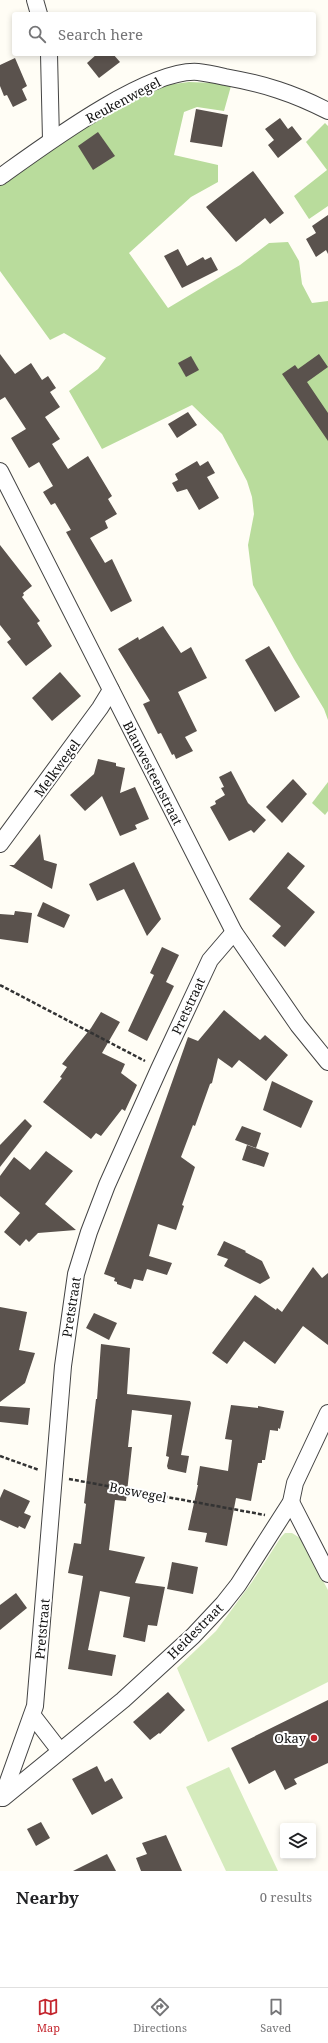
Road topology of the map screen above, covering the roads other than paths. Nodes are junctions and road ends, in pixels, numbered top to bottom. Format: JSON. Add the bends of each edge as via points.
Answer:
{"nodes":[{"id":1,"x":35,"y":0,"type":"edge"},
{"id":2,"x":38,"y":12,"type":"edge"},
{"id":3,"x":49,"y":56,"type":"edge"},
{"id":4,"x":328,"y":111,"type":"edge"},
{"id":5,"x":51,"y":140,"type":"junction"},
{"id":6,"x":0,"y":177,"type":"edge"},
{"id":7,"x":0,"y":471,"type":"edge"},
{"id":8,"x":111,"y":690,"type":"junction"},
{"id":9,"x":0,"y":844,"type":"edge"},
{"id":10,"x":234,"y":932,"type":"junction"},
{"id":11,"x":328,"y":1062,"type":"edge"},
{"id":12,"x":328,"y":1413,"type":"edge"},
{"id":13,"x":291,"y":1502,"type":"junction"},
{"id":14,"x":328,"y":1574,"type":"edge"},
{"id":15,"x":33,"y":1716,"type":"junction"},
{"id":16,"x":60,"y":1751,"type":"junction"},
{"id":17,"x":1,"y":1799,"type":"edge"}],
"edges":[{"from":1,"to":2,"type":"street"},
{"from":3,"to":5,"type":"street"},
{"from":4,"to":5,"type":"street","name":"Reukenwegel","via":[[290,93],[254,82],[198,72],[168,76],[140,88]]},
{"from":5,"to":6,"type":"street","name":"Reukenwegel"},
{"from":7,"to":8,"type":"street","name":"Blauwesteenstraat"},
{"from":8,"to":9,"type":"street","name":"Melkwegel"},
{"from":8,"to":10,"type":"street","name":"Blauwesteenstraat"},
{"from":10,"to":11,"type":"street","name":"Blauwesteenstraat","via":[[298,1025]]},
{"from":10,"to":15,"type":"street","name":"Pretstraat","via":[[210,960],[159,1069],[107,1186],[76,1274],[63,1366]]},
{"from":12,"to":13,"type":"street","name":"Heidestraat","via":[[295,1483]]},
{"from":13,"to":14,"type":"street"},
{"from":13,"to":16,"type":"street","name":"Heidestraat","via":[[238,1585],[193,1636],[123,1700]]},
{"from":15,"to":16,"type":"street"},
{"from":15,"to":17,"type":"street","name":"Pretstraat"},
{"from":16,"to":17,"type":"street","name":"Heidestraat"}]}
